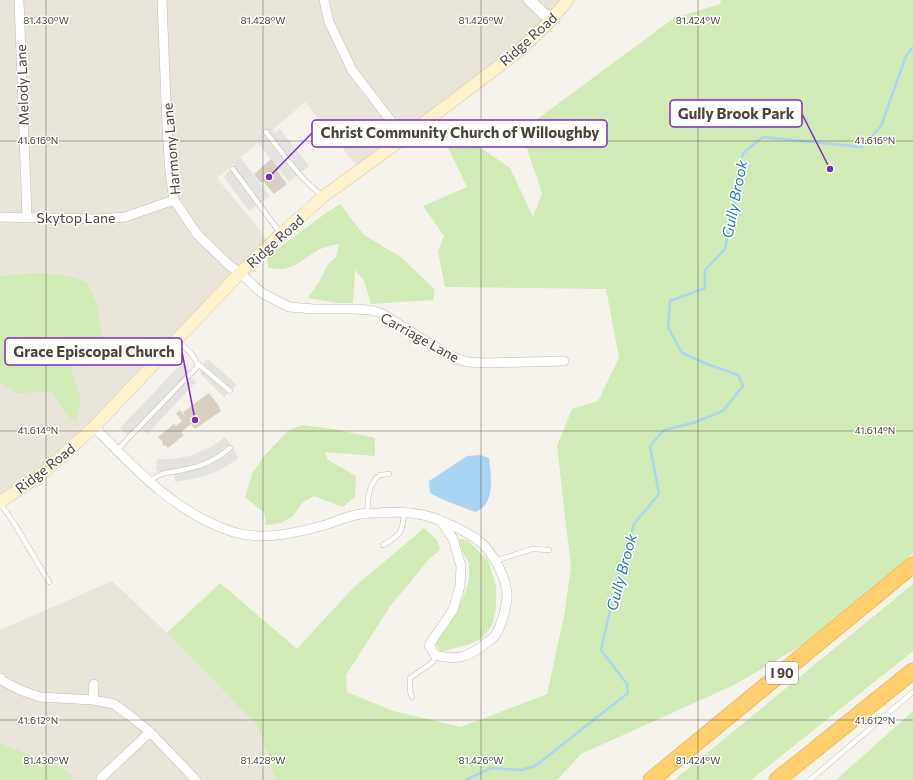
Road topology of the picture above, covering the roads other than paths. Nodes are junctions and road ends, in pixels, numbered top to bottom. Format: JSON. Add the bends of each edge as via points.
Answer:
{"nodes":[{"id":1,"x":19,"y":0,"type":"edge"},
{"id":2,"x":162,"y":0,"type":"edge"},
{"id":3,"x":324,"y":0,"type":"edge"},
{"id":4,"x":529,"y":0,"type":"edge"},
{"id":5,"x":568,"y":0,"type":"edge"},
{"id":6,"x":552,"y":19,"type":"junction"},
{"id":7,"x":266,"y":132,"type":"dead end"},
{"id":8,"x":404,"y":138,"type":"junction"},
{"id":9,"x":233,"y":169,"type":"dead end"},
{"id":10,"x":324,"y":196,"type":"junction"},
{"id":11,"x":174,"y":200,"type":"junction"},
{"id":12,"x":0,"y":217,"type":"edge"},
{"id":13,"x":27,"y":217,"type":"junction"},
{"id":14,"x":281,"y":234,"type":"junction"},
{"id":15,"x":240,"y":273,"type":"junction"},
{"id":16,"x":177,"y":340,"type":"junction"},
{"id":17,"x":564,"y":361,"type":"dead end"},
{"id":18,"x":197,"y":363,"type":"junction"},
{"id":19,"x":230,"y":391,"type":"dead end"},
{"id":20,"x":94,"y":427,"type":"junction"},
{"id":21,"x":230,"y":448,"type":"dead end"},
{"id":22,"x":117,"y":450,"type":"junction"},
{"id":23,"x":389,"y":474,"type":"dead end"},
{"id":24,"x":149,"y":482,"type":"junction"},
{"id":25,"x":0,"y":502,"type":"edge"},
{"id":26,"x":367,"y":513,"type":"junction"},
{"id":27,"x":404,"y":513,"type":"junction"},
{"id":28,"x":442,"y":522,"type":"junction"},
{"id":29,"x":383,"y":545,"type":"dead end"},
{"id":30,"x":549,"y":550,"type":"dead end"},
{"id":31,"x":495,"y":561,"type":"junction"},
{"id":32,"x":913,"y":565,"type":"edge"},
{"id":33,"x":49,"y":582,"type":"dead end"},
{"id":34,"x":435,"y":655,"type":"junction"},
{"id":35,"x":913,"y":671,"type":"edge"},
{"id":36,"x":0,"y":678,"type":"edge"},
{"id":37,"x":94,"y":684,"type":"dead end"},
{"id":38,"x":913,"y":692,"type":"edge"},
{"id":39,"x":412,"y":697,"type":"dead end"},
{"id":40,"x":93,"y":700,"type":"junction"},
{"id":41,"x":150,"y":732,"type":"junction"},
{"id":42,"x":101,"y":780,"type":"edge"},
{"id":43,"x":196,"y":780,"type":"edge"},
{"id":44,"x":651,"y":780,"type":"edge"},
{"id":45,"x":777,"y":780,"type":"edge"},
{"id":46,"x":810,"y":780,"type":"edge"}],
"edges":[{"from":1,"to":13,"type":"street","name":"Melody Lane"},
{"from":2,"to":11,"type":"street","name":"Harmony Lane","via":[[167,128]]},
{"from":3,"to":8,"type":"street","via":[[329,22],[352,70]]},
{"from":4,"to":6,"type":"street"},
{"from":5,"to":6,"type":"main road","name":"Ridge Road"},
{"from":6,"to":8,"type":"main road","name":"Ridge Road","via":[[520,50]]},
{"from":7,"to":10,"type":"lane","via":[[299,174]]},
{"from":8,"to":10,"type":"main road","name":"Ridge Road"},
{"from":9,"to":14,"type":"lane"},
{"from":10,"to":14,"type":"main road","name":"Ridge Road"},
{"from":11,"to":13,"type":"street","name":"Skytop Lane","via":[[125,217]]},
{"from":11,"to":15,"type":"street","name":"Harmony Lane","via":[[197,234]]},
{"from":12,"to":13,"type":"street","name":"Skytop Lane"},
{"from":14,"to":15,"type":"main road","name":"Ridge Road"},
{"from":15,"to":16,"type":"main road","name":"Ridge Road"},
{"from":15,"to":17,"type":"street","name":"Carriage Lane","via":[[262,293],[289,307],[314,310],[370,310],[381,313],[448,355],[467,362]]},
{"from":16,"to":18,"type":"lane"},
{"from":16,"to":20,"type":"main road","name":"Ridge Road"},
{"from":18,"to":19,"type":"lane"},
{"from":18,"to":22,"type":"lane","via":[[197,367]]},
{"from":20,"to":22,"type":"street"},
{"from":20,"to":25,"type":"main road","name":"Ridge Road","via":[[42,474]]},
{"from":21,"to":24,"type":"lane","via":[[212,462],[158,474]]},
{"from":22,"to":24,"type":"street"},
{"from":23,"to":26,"type":"lane","via":[[380,475],[375,480],[371,488]]},
{"from":24,"to":26,"type":"street","via":[[173,501],[204,519],[233,532],[259,536],[290,534]]},
{"from":25,"to":33,"type":"lane"},
{"from":26,"to":27,"type":"street"},
{"from":27,"to":28,"type":"street","via":[[423,515]]},
{"from":27,"to":29,"type":"lane","via":[[400,534]]},
{"from":28,"to":31,"type":"street","via":[[478,540]]},
{"from":28,"to":34,"type":"street","via":[[453,539],[461,566],[460,586],[452,610],[430,645]]},
{"from":30,"to":31,"type":"lane","via":[[532,549]]},
{"from":31,"to":34,"type":"street","via":[[502,573],[507,598],[495,636],[476,651],[457,658]]},
{"from":32,"to":44,"type":"highway","number":"I 90"},
{"from":34,"to":39,"type":"lane","via":[[433,662],[410,678]]},
{"from":35,"to":45,"type":"highway"},
{"from":36,"to":40,"type":"street","via":[[20,690],[40,697]]},
{"from":37,"to":40,"type":"street"},
{"from":38,"to":46,"type":"lane"},
{"from":40,"to":41,"type":"street","via":[[114,704]]},
{"from":41,"to":42,"type":"street"},
{"from":41,"to":43,"type":"street"}]}
